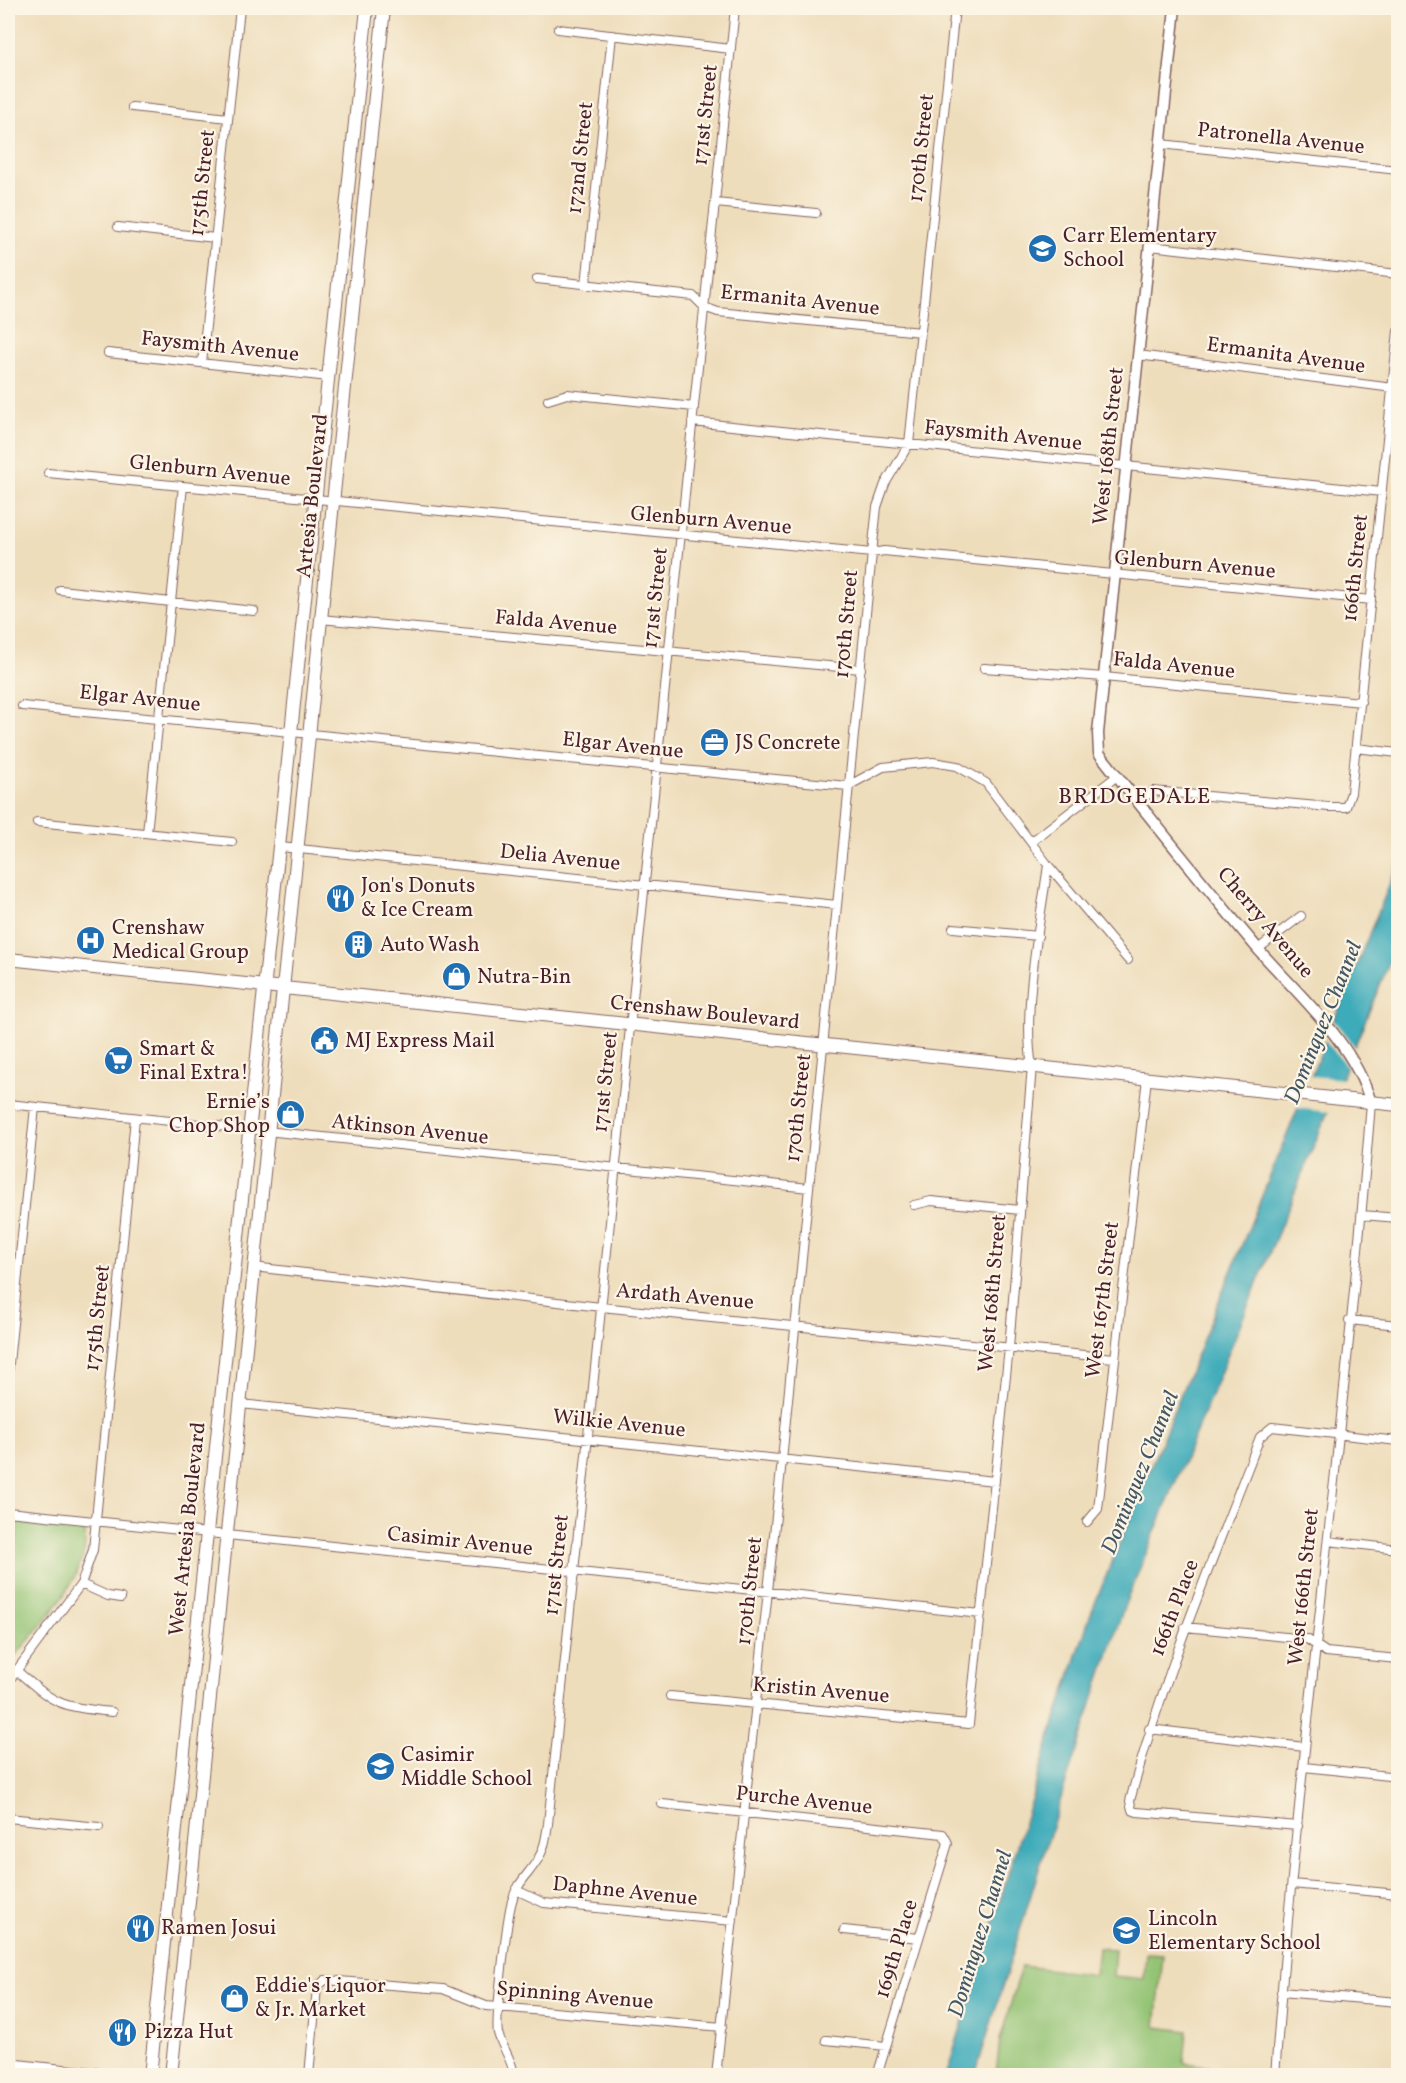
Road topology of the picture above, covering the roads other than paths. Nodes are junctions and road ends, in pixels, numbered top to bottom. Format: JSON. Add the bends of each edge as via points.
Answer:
{"nodes":[{"id":1,"x":240,"y":8,"type":"edge"},
{"id":2,"x":367,"y":8,"type":"edge"},
{"id":3,"x":384,"y":8,"type":"edge"},
{"id":4,"x":735,"y":8,"type":"edge"},
{"id":5,"x":955,"y":8,"type":"edge"},
{"id":6,"x":1175,"y":8,"type":"edge"},
{"id":7,"x":558,"y":29,"type":"dead end"},
{"id":8,"x":612,"y":35,"type":"junction"},
{"id":9,"x":731,"y":49,"type":"junction"},
{"id":10,"x":132,"y":107,"type":"dead end"},
{"id":11,"x":228,"y":118,"type":"junction"},
{"id":12,"x":1161,"y":144,"type":"junction"},
{"id":13,"x":1398,"y":170,"type":"edge"},
{"id":14,"x":716,"y":203,"type":"junction"},
{"id":15,"x":816,"y":213,"type":"dead end"},
{"id":16,"x":118,"y":227,"type":"dead end"},
{"id":17,"x":215,"y":238,"type":"junction"},
{"id":18,"x":1150,"y":246,"type":"junction"},
{"id":19,"x":1398,"y":274,"type":"edge"},
{"id":20,"x":537,"y":279,"type":"dead end"},
{"id":21,"x":586,"y":285,"type":"junction"},
{"id":22,"x":704,"y":307,"type":"junction"},
{"id":23,"x":1398,"y":331,"type":"edge"},
{"id":24,"x":921,"y":332,"type":"junction"},
{"id":25,"x":108,"y":353,"type":"dead end"},
{"id":26,"x":1138,"y":355,"type":"junction"},
{"id":27,"x":202,"y":363,"type":"junction"},
{"id":28,"x":329,"y":377,"type":"junction"},
{"id":29,"x":1393,"y":388,"type":"junction"},
{"id":30,"x":548,"y":400,"type":"dead end"},
{"id":31,"x":694,"y":407,"type":"junction"},
{"id":32,"x":692,"y":422,"type":"junction"},
{"id":33,"x":909,"y":444,"type":"junction"},
{"id":34,"x":1126,"y":466,"type":"junction"},
{"id":35,"x":48,"y":473,"type":"dead end"},
{"id":36,"x":183,"y":486,"type":"junction"},
{"id":37,"x":1382,"y":492,"type":"junction"},
{"id":38,"x":316,"y":501,"type":"junction"},
{"id":39,"x":332,"y":503,"type":"junction"},
{"id":40,"x":681,"y":537,"type":"junction"},
{"id":41,"x":872,"y":554,"type":"junction"},
{"id":42,"x":1115,"y":576,"type":"junction"},
{"id":43,"x":60,"y":590,"type":"dead end"},
{"id":44,"x":1371,"y":600,"type":"junction"},
{"id":45,"x":171,"y":602,"type":"junction"},
{"id":46,"x":254,"y":611,"type":"dead end"},
{"id":47,"x":320,"y":619,"type":"junction"},
{"id":48,"x":669,"y":652,"type":"junction"},
{"id":49,"x":984,"y":668,"type":"dead end"},
{"id":50,"x":861,"y":669,"type":"junction"},
{"id":51,"x":1104,"y":677,"type":"junction"},
{"id":52,"x":1361,"y":702,"type":"junction"},
{"id":53,"x":22,"y":706,"type":"dead end"},
{"id":54,"x":159,"y":719,"type":"junction"},
{"id":55,"x":291,"y":732,"type":"junction"},
{"id":56,"x":309,"y":734,"type":"junction"},
{"id":57,"x":1356,"y":748,"type":"junction"},
{"id":58,"x":1398,"y":753,"type":"edge"},
{"id":59,"x":657,"y":768,"type":"junction"},
{"id":60,"x":1117,"y":776,"type":"junction"},
{"id":61,"x":848,"y":786,"type":"junction"},
{"id":62,"x":1139,"y":801,"type":"junction"},
{"id":63,"x":38,"y":822,"type":"dead end"},
{"id":64,"x":147,"y":833,"type":"junction"},
{"id":65,"x":232,"y":842,"type":"dead end"},
{"id":66,"x":1031,"y":842,"type":"junction"},
{"id":67,"x":280,"y":847,"type":"junction"},
{"id":68,"x":297,"y":849,"type":"junction"},
{"id":69,"x":1048,"y":865,"type":"junction"},
{"id":70,"x":645,"y":885,"type":"junction"},
{"id":71,"x":837,"y":905,"type":"junction"},
{"id":72,"x":1301,"y":916,"type":"dead end"},
{"id":73,"x":953,"y":928,"type":"dead end"},
{"id":74,"x":1038,"y":936,"type":"junction"},
{"id":75,"x":1258,"y":949,"type":"junction"},
{"id":76,"x":8,"y":959,"type":"edge"},
{"id":77,"x":1128,"y":960,"type":"dead end"},
{"id":78,"x":264,"y":986,"type":"junction"},
{"id":79,"x":282,"y":988,"type":"junction"},
{"id":80,"x":631,"y":1025,"type":"junction"},
{"id":81,"x":824,"y":1045,"type":"junction"},
{"id":82,"x":1032,"y":1066,"type":"junction"},
{"id":83,"x":1147,"y":1078,"type":"junction"},
{"id":84,"x":1371,"y":1103,"type":"junction"},
{"id":85,"x":8,"y":1104,"type":"edge"},
{"id":86,"x":1398,"y":1105,"type":"edge"},
{"id":87,"x":35,"y":1107,"type":"junction"},
{"id":88,"x":135,"y":1118,"type":"junction"},
{"id":89,"x":249,"y":1129,"type":"junction"},
{"id":90,"x":268,"y":1131,"type":"junction"},
{"id":91,"x":615,"y":1170,"type":"junction"},
{"id":92,"x":809,"y":1188,"type":"junction"},
{"id":93,"x":914,"y":1205,"type":"dead end"},
{"id":94,"x":1020,"y":1210,"type":"junction"},
{"id":95,"x":1362,"y":1215,"type":"junction"},
{"id":96,"x":1398,"y":1218,"type":"edge"},
{"id":97,"x":253,"y":1267,"type":"junction"},
{"id":98,"x":601,"y":1307,"type":"junction"},
{"id":99,"x":1349,"y":1320,"type":"junction"},
{"id":100,"x":795,"y":1325,"type":"junction"},
{"id":101,"x":1398,"y":1325,"type":"edge"},
{"id":102,"x":1009,"y":1348,"type":"junction"},
{"id":103,"x":1114,"y":1358,"type":"junction"},
{"id":104,"x":8,"y":1373,"type":"edge"},
{"id":105,"x":240,"y":1404,"type":"junction"},
{"id":106,"x":1338,"y":1434,"type":"junction"},
{"id":107,"x":587,"y":1439,"type":"junction"},
{"id":108,"x":1398,"y":1441,"type":"edge"},
{"id":109,"x":782,"y":1460,"type":"junction"},
{"id":110,"x":995,"y":1481,"type":"junction"},
{"id":111,"x":8,"y":1512,"type":"edge"},
{"id":112,"x":96,"y":1522,"type":"junction"},
{"id":113,"x":1087,"y":1522,"type":"dead end"},
{"id":114,"x":207,"y":1534,"type":"junction"},
{"id":115,"x":225,"y":1536,"type":"junction"},
{"id":116,"x":1328,"y":1541,"type":"junction"},
{"id":117,"x":1398,"y":1549,"type":"edge"},
{"id":118,"x":574,"y":1572,"type":"junction"},
{"id":119,"x":81,"y":1584,"type":"junction"},
{"id":120,"x":768,"y":1592,"type":"junction"},
{"id":121,"x":121,"y":1598,"type":"dead end"},
{"id":122,"x":981,"y":1614,"type":"junction"},
{"id":123,"x":1185,"y":1627,"type":"junction"},
{"id":124,"x":1316,"y":1643,"type":"junction"},
{"id":125,"x":1398,"y":1659,"type":"edge"},
{"id":126,"x":16,"y":1670,"type":"junction"},
{"id":127,"x":8,"y":1682,"type":"edge"},
{"id":128,"x":670,"y":1696,"type":"dead end"},
{"id":129,"x":756,"y":1703,"type":"junction"},
{"id":130,"x":112,"y":1712,"type":"dead end"},
{"id":131,"x":969,"y":1724,"type":"joint"},
{"id":132,"x":1149,"y":1729,"type":"junction"},
{"id":133,"x":1305,"y":1748,"type":"junction"},
{"id":134,"x":1304,"y":1767,"type":"junction"},
{"id":135,"x":1398,"y":1777,"type":"edge"},
{"id":136,"x":662,"y":1804,"type":"dead end"},
{"id":137,"x":745,"y":1812,"type":"junction"},
{"id":138,"x":8,"y":1818,"type":"edge"},
{"id":139,"x":1298,"y":1826,"type":"junction"},
{"id":140,"x":99,"y":1827,"type":"dead end"},
{"id":141,"x":943,"y":1834,"type":"joint"},
{"id":142,"x":1292,"y":1884,"type":"junction"},
{"id":143,"x":516,"y":1890,"type":"junction"},
{"id":144,"x":1398,"y":1894,"type":"edge"},
{"id":145,"x":733,"y":1921,"type":"junction"},
{"id":146,"x":844,"y":1930,"type":"dead end"},
{"id":147,"x":919,"y":1938,"type":"junction"},
{"id":148,"x":1281,"y":1992,"type":"junction"},
{"id":149,"x":1398,"y":2002,"type":"edge"},
{"id":150,"x":499,"y":2007,"type":"junction"},
{"id":151,"x":722,"y":2027,"type":"junction"},
{"id":152,"x":826,"y":2040,"type":"dead end"},
{"id":153,"x":886,"y":2046,"type":"junction"},
{"id":154,"x":8,"y":2065,"type":"edge"},
{"id":155,"x":109,"y":2076,"type":"edge"},
{"id":156,"x":150,"y":2076,"type":"edge"},
{"id":157,"x":171,"y":2076,"type":"edge"},
{"id":158,"x":309,"y":2076,"type":"edge"},
{"id":159,"x":514,"y":2076,"type":"edge"},
{"id":160,"x":716,"y":2076,"type":"edge"},
{"id":161,"x":877,"y":2076,"type":"edge"},
{"id":162,"x":1275,"y":2076,"type":"edge"}],
"edges":[{"from":1,"to":11,"type":"street","name":"175th Street"},
{"from":2,"to":28,"type":"main road","name":"Artesia Boulevard"},
{"from":3,"to":39,"type":"main road","name":"Artesia Boulevard"},
{"from":4,"to":9,"type":"street","name":"171st Street"},
{"from":5,"to":24,"type":"street","name":"170th Street"},
{"from":6,"to":12,"type":"street","name":"West 168th Street"},
{"from":7,"to":8,"type":"street"},
{"from":8,"to":9,"type":"street"},
{"from":8,"to":21,"type":"street","name":"172nd Street"},
{"from":9,"to":14,"type":"street","name":"171st Street"},
{"from":10,"to":11,"type":"street"},
{"from":11,"to":17,"type":"street","name":"175th Street"},
{"from":12,"to":13,"type":"street","name":"Patronella Avenue"},
{"from":12,"to":18,"type":"street","name":"West 168th Street"},
{"from":14,"to":15,"type":"street"},
{"from":14,"to":22,"type":"street","name":"171st Street"},
{"from":16,"to":17,"type":"street"},
{"from":17,"to":27,"type":"street","name":"175th Street"},
{"from":18,"to":19,"type":"street"},
{"from":18,"to":26,"type":"street","name":"West 168th Street"},
{"from":20,"to":21,"type":"street","name":"Ermanita Avenue"},
{"from":21,"to":22,"type":"street","name":"Ermanita Avenue","via":[[693,296]]},
{"from":22,"to":24,"type":"street","name":"Ermanita Avenue","via":[[718,312]]},
{"from":22,"to":31,"type":"street","name":"171st Street"},
{"from":23,"to":29,"type":"street","name":"166th Street"},
{"from":24,"to":33,"type":"street","name":"170th Street"},
{"from":25,"to":27,"type":"street","name":"Faysmith Avenue"},
{"from":26,"to":29,"type":"street","name":"Ermanita Avenue"},
{"from":26,"to":34,"type":"street","name":"West 168th Street"},
{"from":27,"to":28,"type":"street","name":"Faysmith Avenue"},
{"from":28,"to":38,"type":"main road","name":"Artesia Boulevard"},
{"from":29,"to":37,"type":"street","name":"166th Street"},
{"from":30,"to":31,"type":"street","via":[[567,394]]},
{"from":31,"to":32,"type":"street","name":"171st Street"},
{"from":32,"to":33,"type":"street","name":"Faysmith Avenue"},
{"from":32,"to":40,"type":"street","name":"171st Street"},
{"from":33,"to":34,"type":"street","name":"Faysmith Avenue"},
{"from":33,"to":41,"type":"street","name":"170th Street","via":[[885,484],[877,507]]},
{"from":34,"to":37,"type":"street","name":"Faysmith Avenue"},
{"from":34,"to":42,"type":"street","name":"West 168th Street"},
{"from":35,"to":36,"type":"street","name":"Glenburn Avenue"},
{"from":36,"to":38,"type":"street","name":"Glenburn Avenue"},
{"from":36,"to":45,"type":"street"},
{"from":37,"to":44,"type":"street","name":"166th Street"},
{"from":38,"to":39,"type":"street","name":"Glenburn Avenue"},
{"from":38,"to":55,"type":"main road","name":"Artesia Boulevard"},
{"from":39,"to":40,"type":"street","name":"Glenburn Avenue"},
{"from":39,"to":47,"type":"main road","name":"Artesia Boulevard"},
{"from":40,"to":41,"type":"street","name":"Glenburn Avenue"},
{"from":40,"to":48,"type":"street","name":"171st Street"},
{"from":41,"to":42,"type":"street","name":"Glenburn Avenue","via":[[884,551]]},
{"from":41,"to":50,"type":"street","name":"170th Street"},
{"from":42,"to":44,"type":"street","name":"Glenburn Avenue"},
{"from":42,"to":51,"type":"street","name":"West 168th Street"},
{"from":43,"to":45,"type":"street"},
{"from":44,"to":52,"type":"street","name":"166th Street"},
{"from":45,"to":46,"type":"street"},
{"from":45,"to":54,"type":"street"},
{"from":47,"to":48,"type":"street","name":"Falda Avenue"},
{"from":47,"to":56,"type":"main road","name":"Artesia Boulevard"},
{"from":48,"to":50,"type":"street","name":"Falda Avenue"},
{"from":48,"to":59,"type":"street","name":"171st Street"},
{"from":49,"to":51,"type":"street","name":"Falda Avenue"},
{"from":50,"to":61,"type":"street","name":"170th Street"},
{"from":51,"to":52,"type":"street","name":"Falda Avenue"},
{"from":51,"to":60,"type":"street","name":"West 168th Street","via":[[1099,753]]},
{"from":52,"to":57,"type":"street","name":"166th Street"},
{"from":53,"to":54,"type":"street","name":"Elgar Avenue"},
{"from":54,"to":55,"type":"street","name":"Elgar Avenue"},
{"from":54,"to":64,"type":"street"},
{"from":55,"to":56,"type":"street","name":"Elgar Avenue"},
{"from":55,"to":67,"type":"main road","name":"Artesia Boulevard"},
{"from":56,"to":59,"type":"street","name":"Elgar Avenue"},
{"from":56,"to":68,"type":"main road","name":"Artesia Boulevard"},
{"from":57,"to":58,"type":"street"},
{"from":57,"to":62,"type":"street","name":"166th Street","via":[[1346,807],[1153,791]]},
{"from":59,"to":61,"type":"street","name":"Elgar Avenue"},
{"from":59,"to":70,"type":"street","name":"171st Street"},
{"from":60,"to":62,"type":"street","name":"Cherry Avenue"},
{"from":60,"to":66,"type":"street"},
{"from":61,"to":66,"type":"street","via":[[883,767],[933,762],[957,766],[986,783]]},
{"from":61,"to":71,"type":"street","name":"170th Street"},
{"from":62,"to":75,"type":"street","name":"Cherry Avenue"},
{"from":63,"to":64,"type":"street"},
{"from":64,"to":65,"type":"street"},
{"from":66,"to":69,"type":"street"},
{"from":67,"to":68,"type":"street","name":"Delia Avenue"},
{"from":67,"to":78,"type":"main road","name":"Artesia Boulevard"},
{"from":68,"to":70,"type":"street","name":"Delia Avenue"},
{"from":68,"to":79,"type":"main road","name":"Artesia Boulevard"},
{"from":69,"to":74,"type":"street","name":"West 168th Street"},
{"from":69,"to":77,"type":"street"},
{"from":70,"to":71,"type":"street","name":"Delia Avenue"},
{"from":70,"to":80,"type":"street","name":"171st Street"},
{"from":71,"to":81,"type":"street","name":"170th Street"},
{"from":72,"to":75,"type":"street"},
{"from":73,"to":74,"type":"street"},
{"from":74,"to":82,"type":"street","name":"West 168th Street","via":[[1028,1042]]},
{"from":75,"to":84,"type":"street","name":"Cherry Avenue","via":[[1329,1029],[1366,1084]]},
{"from":76,"to":78,"type":"main road","name":"Crenshaw Boulevard"},
{"from":78,"to":79,"type":"main road","name":"Crenshaw Boulevard"},
{"from":78,"to":89,"type":"main road","name":"West Artesia Boulevard"},
{"from":79,"to":80,"type":"main road","name":"Crenshaw Boulevard"},
{"from":79,"to":90,"type":"main road","name":"West Artesia Boulevard"},
{"from":80,"to":81,"type":"main road","name":"Crenshaw Boulevard"},
{"from":80,"to":91,"type":"street","name":"171st Street"},
{"from":81,"to":82,"type":"main road","name":"Crenshaw Boulevard"},
{"from":81,"to":92,"type":"street","name":"170th Street"},
{"from":82,"to":83,"type":"main road","name":"Crenshaw Boulevard"},
{"from":82,"to":94,"type":"street","name":"West 168th Street"},
{"from":83,"to":84,"type":"main road","name":"Crenshaw Boulevard"},
{"from":83,"to":103,"type":"street","name":"West 167th Street"},
{"from":84,"to":86,"type":"main road","name":"Crenshaw Boulevard"},
{"from":84,"to":95,"type":"street","name":"West 166th Street"},
{"from":85,"to":87,"type":"street","name":"Atkinson Avenue"},
{"from":87,"to":88,"type":"street","name":"Atkinson Avenue"},
{"from":87,"to":104,"type":"street"},
{"from":88,"to":89,"type":"street","name":"Atkinson Avenue"},
{"from":88,"to":112,"type":"street","name":"175th Street"},
{"from":89,"to":90,"type":"street","name":"Atkinson Avenue"},
{"from":89,"to":114,"type":"main road","name":"West Artesia Boulevard"},
{"from":90,"to":91,"type":"street","name":"Atkinson Avenue"},
{"from":90,"to":97,"type":"main road","name":"West Artesia Boulevard"},
{"from":91,"to":92,"type":"street","name":"Atkinson Avenue"},
{"from":91,"to":98,"type":"street","name":"171st Street"},
{"from":92,"to":100,"type":"street","name":"170th Street"},
{"from":93,"to":94,"type":"street","via":[[931,1201]]},
{"from":94,"to":102,"type":"street","name":"West 168th Street"},
{"from":95,"to":96,"type":"street"},
{"from":95,"to":99,"type":"street","name":"West 166th Street"},
{"from":97,"to":98,"type":"street","name":"Ardath Avenue"},
{"from":97,"to":105,"type":"main road","name":"West Artesia Boulevard"},
{"from":98,"to":100,"type":"street","name":"Ardath Avenue"},
{"from":98,"to":107,"type":"street","name":"171st Street"},
{"from":99,"to":101,"type":"street"},
{"from":99,"to":106,"type":"street","name":"West 166th Street"},
{"from":100,"to":102,"type":"street","name":"Ardath Avenue"},
{"from":100,"to":109,"type":"street","name":"170th Street"},
{"from":102,"to":103,"type":"street","name":"Ardath Avenue"},
{"from":102,"to":110,"type":"street","name":"West 168th Street"},
{"from":103,"to":113,"type":"street","name":"West 167th Street","via":[[1098,1509]]},
{"from":105,"to":107,"type":"street","name":"Wilkie Avenue"},
{"from":105,"to":115,"type":"main road","name":"West Artesia Boulevard"},
{"from":106,"to":108,"type":"street"},
{"from":106,"to":116,"type":"street","name":"West 166th Street"},
{"from":106,"to":123,"type":"street","name":"166th Place","via":[[1272,1427],[1260,1437]]},
{"from":107,"to":109,"type":"street","name":"Wilkie Avenue"},
{"from":107,"to":118,"type":"street","name":"171st Street"},
{"from":109,"to":110,"type":"street","name":"Wilkie Avenue"},
{"from":109,"to":120,"type":"street","name":"170th Street"},
{"from":110,"to":122,"type":"street","name":"West 168th Street"},
{"from":111,"to":112,"type":"street","name":"Casimir Avenue"},
{"from":112,"to":114,"type":"street","name":"Casimir Avenue"},
{"from":112,"to":119,"type":"street","name":"175th Street","via":[[93,1550]]},
{"from":114,"to":115,"type":"street","name":"Casimir Avenue"},
{"from":114,"to":156,"type":"main road","name":"West Artesia Boulevard"},
{"from":115,"to":118,"type":"street","name":"Casimir Avenue"},
{"from":115,"to":157,"type":"main road","name":"West Artesia Boulevard"},
{"from":116,"to":117,"type":"street"},
{"from":116,"to":124,"type":"street","name":"West 166th Street"},
{"from":118,"to":120,"type":"street","name":"Casimir Avenue"},
{"from":118,"to":143,"type":"street","name":"171st Street","via":[[546,1835],[539,1858]]},
{"from":119,"to":121,"type":"street"},
{"from":119,"to":126,"type":"street","name":"175th Street"},
{"from":120,"to":122,"type":"street","name":"Casimir Avenue"},
{"from":120,"to":129,"type":"street","name":"170th Street"},
{"from":122,"to":131,"type":"street","name":"West 168th Street"},
{"from":123,"to":124,"type":"street"},
{"from":123,"to":132,"type":"street","name":"166th Place"},
{"from":124,"to":125,"type":"street","via":[[1326,1652]]},
{"from":124,"to":133,"type":"street","name":"West 166th Street"},
{"from":126,"to":127,"type":"street","name":"175th Street"},
{"from":126,"to":130,"type":"street","via":[[50,1700],[66,1707]]},
{"from":128,"to":129,"type":"street","name":"Kristin Avenue"},
{"from":129,"to":131,"type":"street","name":"Kristin Avenue"},
{"from":129,"to":137,"type":"street","name":"170th Street"},
{"from":132,"to":133,"type":"street"},
{"from":132,"to":139,"type":"street","name":"166th Place","via":[[1130,1801],[1132,1810]]},
{"from":133,"to":134,"type":"street","name":"West 166th Street"},
{"from":134,"to":135,"type":"street"},
{"from":134,"to":139,"type":"street","name":"West 166th Street"},
{"from":136,"to":137,"type":"street","name":"Purche Avenue"},
{"from":137,"to":141,"type":"street","name":"Purche Avenue"},
{"from":137,"to":145,"type":"street","name":"170th Street"},
{"from":138,"to":140,"type":"street"},
{"from":139,"to":142,"type":"street","name":"West 166th Street"},
{"from":141,"to":147,"type":"street","name":"169th Place","via":[[948,1844]]},
{"from":142,"to":144,"type":"street"},
{"from":142,"to":148,"type":"street","name":"West 166th Street"},
{"from":143,"to":145,"type":"street","name":"Daphne Avenue","via":[[544,1903]]},
{"from":143,"to":150,"type":"street","name":"171st Street"},
{"from":145,"to":151,"type":"street","name":"170th Street"},
{"from":146,"to":147,"type":"street"},
{"from":147,"to":153,"type":"street","name":"169th Place"},
{"from":148,"to":149,"type":"street"},
{"from":148,"to":162,"type":"street","name":"West 166th Street"},
{"from":150,"to":151,"type":"street","name":"Spinning Avenue"},
{"from":150,"to":158,"type":"street","name":"Spinning Avenue","via":[[486,2006],[443,1989],[320,1981]]},
{"from":150,"to":159,"type":"street","name":"171st Street","via":[[498,2034]]},
{"from":151,"to":160,"type":"street","name":"170th Street"},
{"from":152,"to":153,"type":"street"},
{"from":153,"to":161,"type":"street","name":"169th Place"},
{"from":154,"to":155,"type":"main road"}]}
